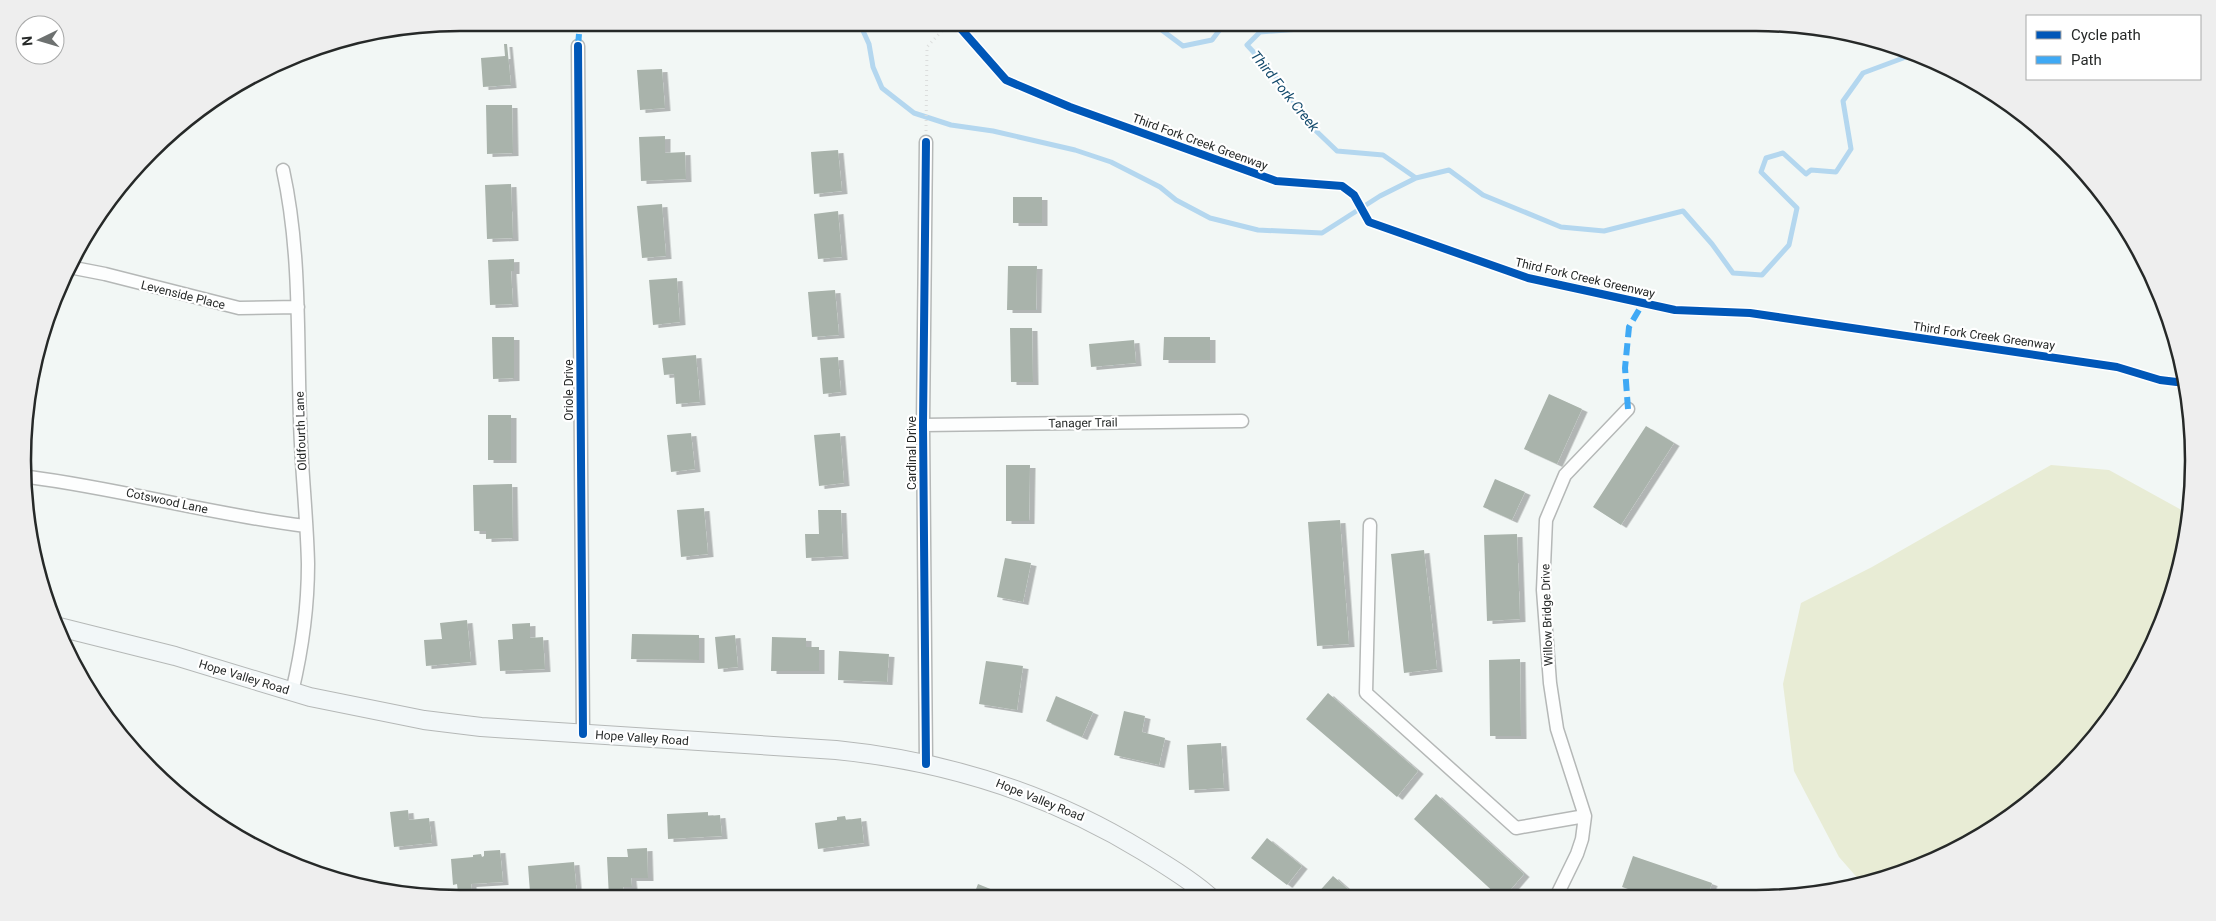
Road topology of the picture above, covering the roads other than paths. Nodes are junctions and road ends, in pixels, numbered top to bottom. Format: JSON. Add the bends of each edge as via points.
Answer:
{"nodes":[{"id":1,"x":578,"y":46,"type":"dead end"},
{"id":2,"x":926,"y":142,"type":"dead end"},
{"id":3,"x":283,"y":170,"type":"dead end"},
{"id":4,"x":77,"y":269,"type":"edge"},
{"id":5,"x":298,"y":307,"type":"junction"},
{"id":6,"x":1628,"y":409,"type":"dead end"},
{"id":7,"x":1242,"y":421,"type":"dead end"},
{"id":8,"x":923,"y":425,"type":"junction"},
{"id":9,"x":32,"y":477,"type":"edge"},
{"id":10,"x":1370,"y":524,"type":"dead end"},
{"id":11,"x":306,"y":526,"type":"junction"},
{"id":12,"x":66,"y":629,"type":"edge"},
{"id":13,"x":292,"y":692,"type":"junction"},
{"id":14,"x":583,"y":734,"type":"junction"},
{"id":15,"x":926,"y":764,"type":"junction"},
{"id":16,"x":1585,"y":816,"type":"junction"},
{"id":17,"x":1201,"y":890,"type":"edge"},
{"id":18,"x":1559,"y":890,"type":"edge"}],
"edges":[{"from":1,"to":14,"type":"street","name":"Oriole Drive"},
{"from":2,"to":8,"type":"street","name":"Cardinal Drive"},
{"from":3,"to":5,"type":"street","name":"Oldfourth Lane","via":[[291,209]]},
{"from":4,"to":5,"type":"street","name":"Levenside Place","via":[[239,308]]},
{"from":5,"to":11,"type":"street","name":"Oldfourth Lane"},
{"from":6,"to":16,"type":"street","name":"Willow Bridge Drive","via":[[1565,475],[1546,520],[1543,590],[1550,683],[1557,729]]},
{"from":7,"to":8,"type":"street","name":"Tanager Trail"},
{"from":8,"to":15,"type":"street","name":"Cardinal Drive"},
{"from":9,"to":11,"type":"street","name":"Cotswood Lane","via":[[104,488],[256,520]]},
{"from":10,"to":16,"type":"street","via":[[1366,693],[1516,828]]},
{"from":11,"to":13,"type":"street","name":"Oldfourth Lane","via":[[306,604],[301,653]]},
{"from":12,"to":13,"type":"main road","name":"Hope Valley Road","via":[[175,656]]},
{"from":13,"to":14,"type":"main road","name":"Hope Valley Road","via":[[424,720]]},
{"from":14,"to":15,"type":"main road","name":"Hope Valley Road","via":[[836,750]]},
{"from":15,"to":17,"type":"main road","name":"Hope Valley Road","via":[[991,781],[1087,819],[1172,869]]},
{"from":16,"to":18,"type":"street","name":"Willow Bridge Drive","via":[[1577,854]]}]}
